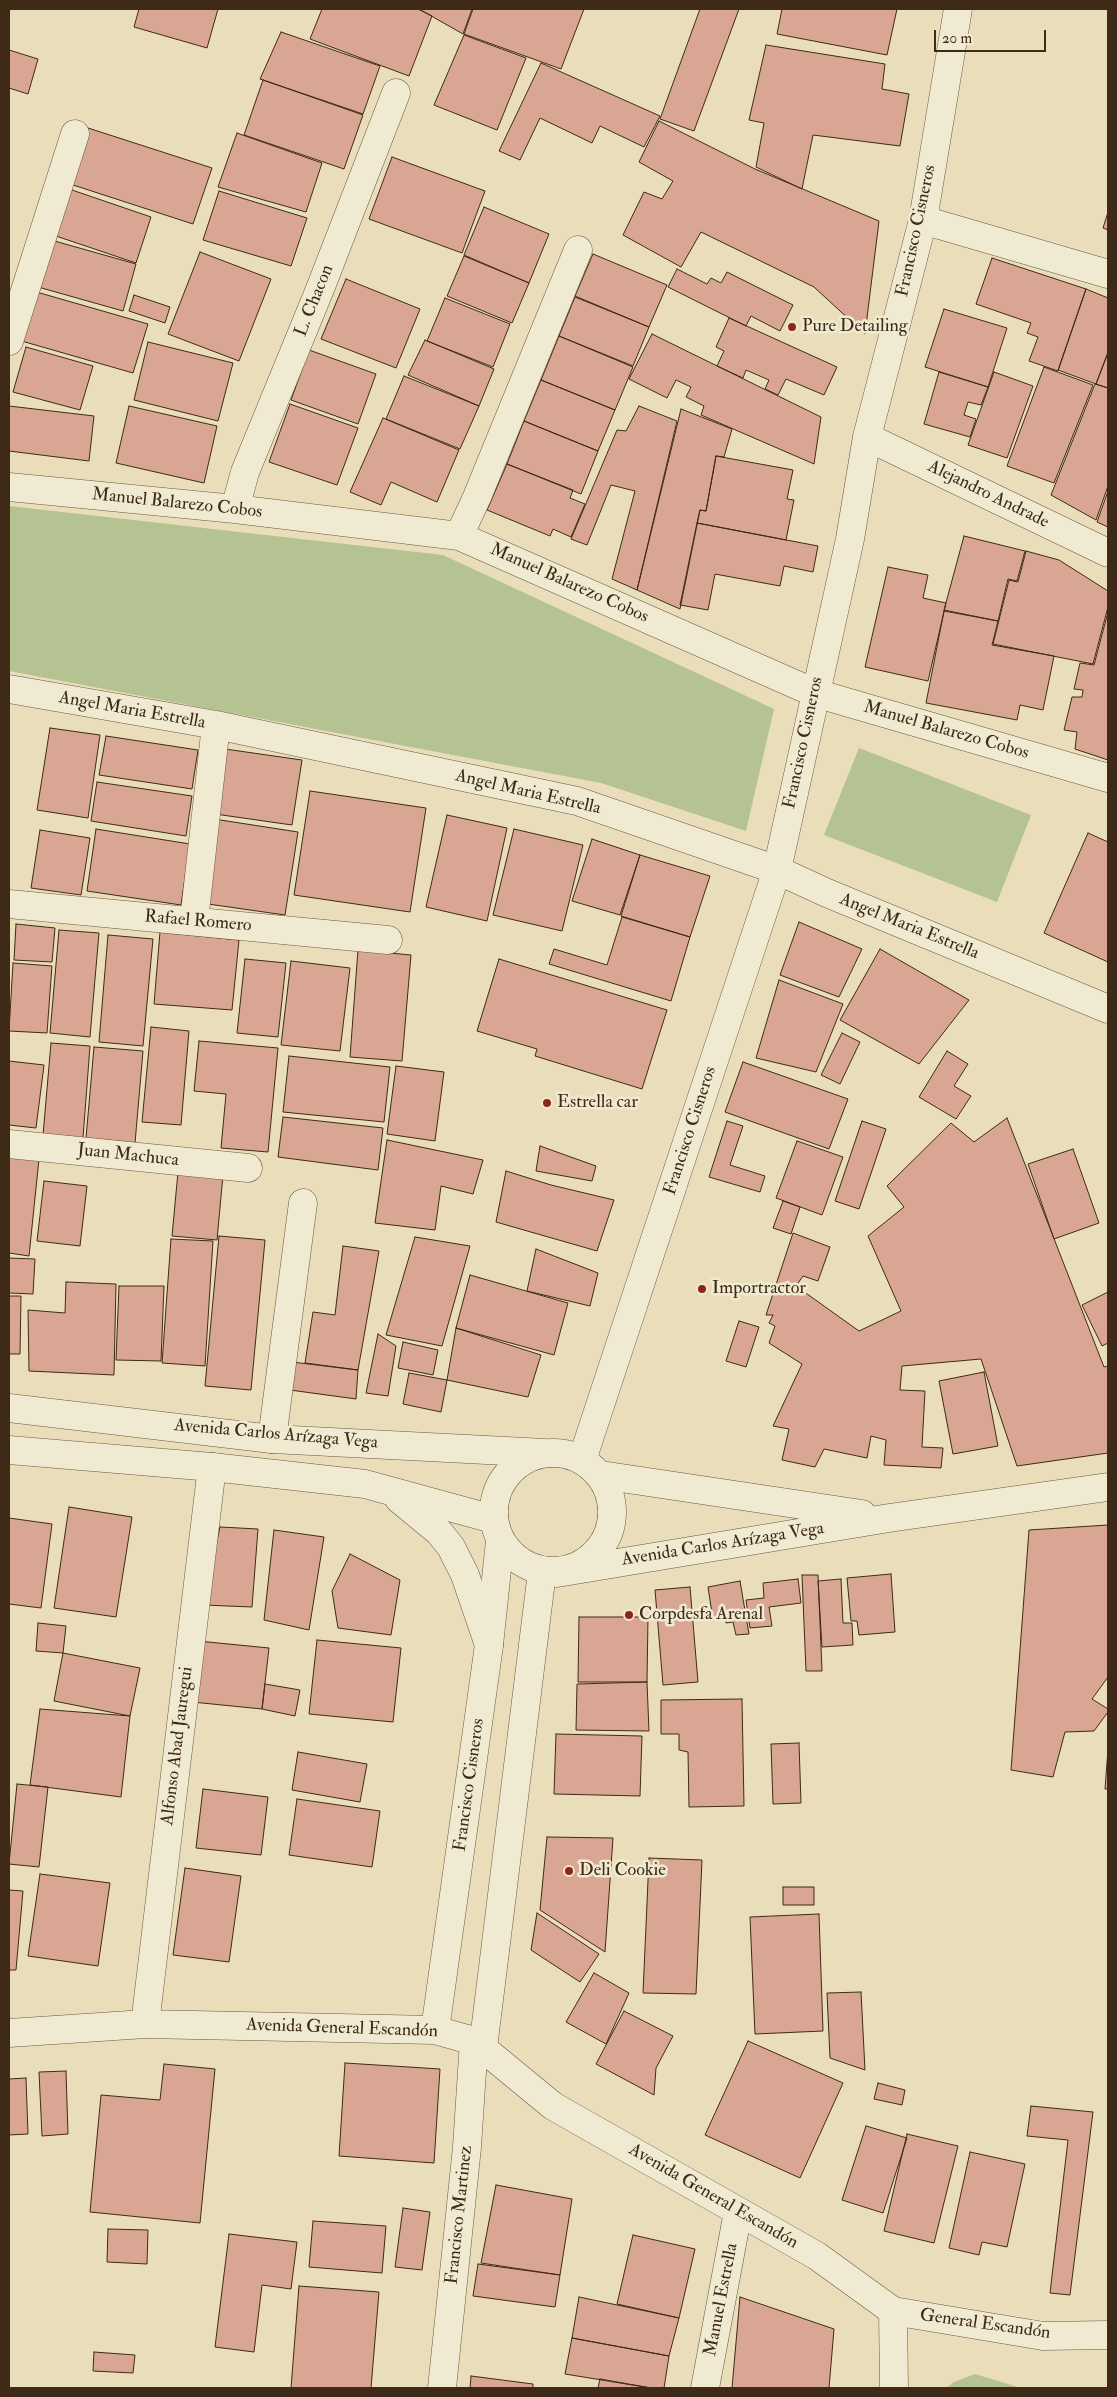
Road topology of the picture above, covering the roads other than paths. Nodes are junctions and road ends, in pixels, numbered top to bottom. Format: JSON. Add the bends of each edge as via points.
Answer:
{"nodes":[{"id":1,"x":958,"y":9,"type":"edge"},
{"id":2,"x":396,"y":92,"type":"dead end"},
{"id":3,"x":75,"y":134,"type":"dead end"},
{"id":4,"x":923,"y":220,"type":"junction"},
{"id":5,"x":578,"y":250,"type":"dead end"},
{"id":6,"x":1108,"y":274,"type":"edge"},
{"id":7,"x":9,"y":341,"type":"edge"},
{"id":8,"x":867,"y":437,"type":"junction"},
{"id":9,"x":9,"y":487,"type":"edge"},
{"id":10,"x":235,"y":510,"type":"junction"},
{"id":11,"x":459,"y":536,"type":"junction"},
{"id":12,"x":1108,"y":553,"type":"edge"},
{"id":13,"x":9,"y":689,"type":"edge"},
{"id":14,"x":815,"y":693,"type":"junction"},
{"id":15,"x":216,"y":725,"type":"junction"},
{"id":16,"x":1108,"y":778,"type":"edge"},
{"id":17,"x":777,"y":870,"type":"junction"},
{"id":18,"x":9,"y":904,"type":"edge"},
{"id":19,"x":194,"y":921,"type":"junction"},
{"id":20,"x":388,"y":940,"type":"dead end"},
{"id":21,"x":1108,"y":1009,"type":"edge"},
{"id":22,"x":9,"y":1144,"type":"edge"},
{"id":23,"x":248,"y":1168,"type":"dead end"},
{"id":24,"x":303,"y":1203,"type":"dead end"},
{"id":25,"x":9,"y":1408,"type":"edge"},
{"id":26,"x":272,"y":1438,"type":"junction"},
{"id":27,"x":9,"y":1450,"type":"edge"},
{"id":28,"x":545,"y":1453,"type":"junction"},
{"id":29,"x":212,"y":1467,"type":"junction"},
{"id":30,"x":592,"y":1468,"type":"junction"},
{"id":31,"x":365,"y":1484,"type":"junction"},
{"id":32,"x":1108,"y":1487,"type":"edge"},
{"id":33,"x":889,"y":1518,"type":"junction"},
{"id":34,"x":496,"y":1530,"type":"junction"},
{"id":35,"x":550,"y":1572,"type":"junction"},
{"id":36,"x":489,"y":1645,"type":"junction"},
{"id":37,"x":144,"y":2024,"type":"junction"},
{"id":38,"x":435,"y":2030,"type":"junction"},
{"id":39,"x":9,"y":2033,"type":"edge"},
{"id":40,"x":478,"y":2044,"type":"junction"},
{"id":41,"x":738,"y":2212,"type":"junction"},
{"id":42,"x":893,"y":2311,"type":"junction"},
{"id":43,"x":1108,"y":2334,"type":"edge"},
{"id":44,"x":442,"y":2388,"type":"edge"},
{"id":45,"x":705,"y":2388,"type":"edge"},
{"id":46,"x":894,"y":2388,"type":"edge"}],
"edges":[{"from":1,"to":4,"type":"street","name":"Francisco Cisneros"},
{"from":2,"to":10,"type":"street","name":"L. Chacon","via":[[245,472]]},
{"from":3,"to":7,"type":"street"},
{"from":4,"to":6,"type":"street"},
{"from":4,"to":8,"type":"street","name":"Francisco Cisneros"},
{"from":5,"to":11,"type":"street"},
{"from":8,"to":12,"type":"street","name":"Alejandro Andrade"},
{"from":8,"to":14,"type":"street","name":"Francisco Cisneros","via":[[850,539]]},
{"from":9,"to":10,"type":"street","name":"Manuel Balarezo Cobos"},
{"from":10,"to":11,"type":"street","name":"Manuel Balarezo Cobos"},
{"from":11,"to":14,"type":"street","name":"Manuel Balarezo Cobos"},
{"from":13,"to":15,"type":"street","name":"Angel Maria Estrella"},
{"from":14,"to":16,"type":"street","name":"Manuel Balarezo Cobos"},
{"from":14,"to":17,"type":"street","name":"Francisco Cisneros"},
{"from":15,"to":17,"type":"street","name":"Angel Maria Estrella","via":[[577,800]]},
{"from":15,"to":19,"type":"street"},
{"from":17,"to":21,"type":"street","name":"Angel Maria Estrella","via":[[827,894]]},
{"from":17,"to":30,"type":"street","name":"Francisco Cisneros"},
{"from":18,"to":19,"type":"street","name":"Rafael Romero"},
{"from":19,"to":20,"type":"street","name":"Rafael Romero"},
{"from":22,"to":23,"type":"street","name":"Juan Machuca"},
{"from":24,"to":26,"type":"street"},
{"from":25,"to":26,"type":"street","name":"Avenida Carlos Arízaga Vega"},
{"from":26,"to":28,"type":"street","name":"Avenida Carlos Arízaga Vega"},
{"from":27,"to":29,"type":"street"},
{"from":28,"to":30,"type":"street","via":[[564,1453]]},
{"from":28,"to":34,"type":"street","via":[[523,1461],[506,1476],[496,1496]]},
{"from":29,"to":31,"type":"street"},
{"from":29,"to":37,"type":"street","name":"Alfonso Abad Jauregui"},
{"from":30,"to":33,"type":"street","name":"Avenida Carlos Arízaga Vega"},
{"from":30,"to":35,"type":"street","via":[[614,1502],[611,1531],[595,1556]]},
{"from":31,"to":34,"type":"street"},
{"from":31,"to":36,"type":"street","via":[[396,1497],[419,1513],[446,1539],[465,1575]]},
{"from":32,"to":33,"type":"street","name":"Avenida Carlos Arízaga Vega"},
{"from":33,"to":35,"type":"street","name":"Avenida Carlos Arízaga Vega"},
{"from":34,"to":35,"type":"street","via":[[517,1561]]},
{"from":34,"to":36,"type":"street","name":"Francisco Cisneros"},
{"from":35,"to":40,"type":"street"},
{"from":36,"to":38,"type":"street","name":"Francisco Cisneros"},
{"from":37,"to":38,"type":"street","name":"Avenida General Escandón"},
{"from":37,"to":39,"type":"street","name":"Avenida General Escandón"},
{"from":38,"to":40,"type":"street","name":"Avenida General Escandón"},
{"from":40,"to":41,"type":"street","name":"Avenida General Escandón","via":[[553,2106]]},
{"from":40,"to":44,"type":"street","name":"Francisco Martinez"},
{"from":41,"to":42,"type":"street","name":"Avenida General Escandón","via":[[817,2256]]},
{"from":41,"to":45,"type":"street","name":"Manuel Estrella"},
{"from":42,"to":43,"type":"street","name":"General Escandón","via":[[1043,2336]]},
{"from":42,"to":46,"type":"street"}]}
